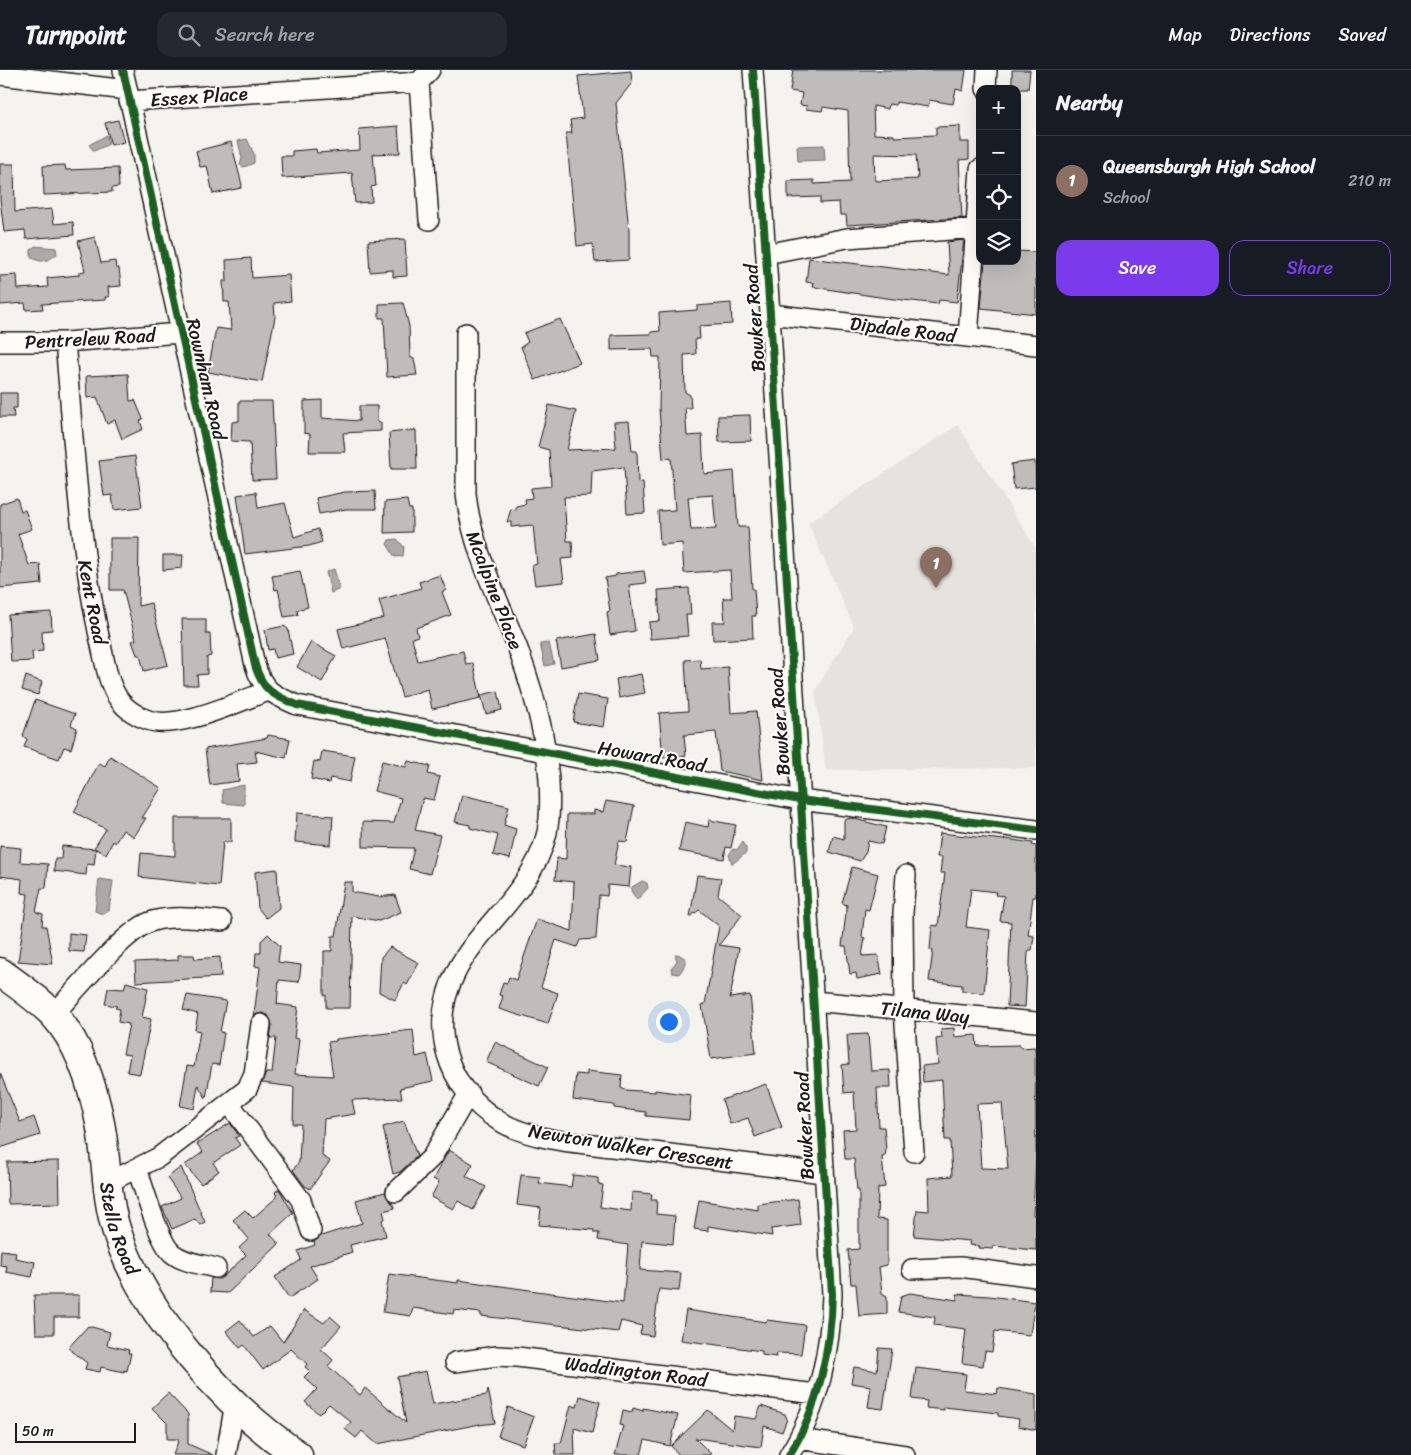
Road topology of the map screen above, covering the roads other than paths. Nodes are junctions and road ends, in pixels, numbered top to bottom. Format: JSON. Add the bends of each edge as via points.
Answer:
{"nodes":[{"id":1,"x":123,"y":70,"type":"edge"},
{"id":2,"x":753,"y":70,"type":"edge"},
{"id":3,"x":987,"y":70,"type":"edge"},
{"id":4,"x":0,"y":75,"type":"edge"},
{"id":5,"x":425,"y":76,"type":"edge"},
{"id":6,"x":986,"y":85,"type":"edge"},
{"id":7,"x":128,"y":96,"type":"junction"},
{"id":8,"x":980,"y":175,"type":"edge"},
{"id":9,"x":429,"y":220,"type":"dead end"},
{"id":10,"x":977,"y":220,"type":"edge"},
{"id":11,"x":976,"y":228,"type":"joint"},
{"id":12,"x":766,"y":254,"type":"junction"},
{"id":13,"x":770,"y":314,"type":"junction"},
{"id":14,"x":180,"y":334,"type":"junction"},
{"id":15,"x":466,"y":334,"type":"dead end"},
{"id":16,"x":968,"y":337,"type":"junction"},
{"id":17,"x":0,"y":342,"type":"edge"},
{"id":18,"x":65,"y":342,"type":"junction"},
{"id":19,"x":1036,"y":346,"type":"edge"},
{"id":20,"x":268,"y":691,"type":"junction"},
{"id":21,"x":547,"y":754,"type":"junction"},
{"id":22,"x":800,"y":800,"type":"junction"},
{"id":23,"x":1036,"y":830,"type":"edge"},
{"id":24,"x":906,"y":875,"type":"dead end"},
{"id":25,"x":222,"y":921,"type":"dead end"},
{"id":26,"x":0,"y":972,"type":"edge"},
{"id":27,"x":813,"y":1001,"type":"junction"},
{"id":28,"x":904,"y":1010,"type":"junction"},
{"id":29,"x":53,"y":1015,"type":"junction"},
{"id":30,"x":1036,"y":1022,"type":"edge"},
{"id":31,"x":260,"y":1024,"type":"dead end"},
{"id":32,"x":469,"y":1093,"type":"junction"},
{"id":33,"x":229,"y":1103,"type":"junction"},
{"id":34,"x":914,"y":1152,"type":"dead end"},
{"id":35,"x":137,"y":1168,"type":"junction"},
{"id":36,"x":823,"y":1173,"type":"junction"},
{"id":37,"x":107,"y":1183,"type":"junction"},
{"id":38,"x":396,"y":1192,"type":"dead end"},
{"id":39,"x":311,"y":1231,"type":"dead end"},
{"id":40,"x":216,"y":1268,"type":"dead end"},
{"id":41,"x":912,"y":1269,"type":"dead end"},
{"id":42,"x":1036,"y":1278,"type":"edge"},
{"id":43,"x":455,"y":1362,"type":"dead end"},
{"id":44,"x":816,"y":1394,"type":"junction"},
{"id":45,"x":234,"y":1403,"type":"junction"},
{"id":46,"x":799,"y":1439,"type":"junction"},
{"id":47,"x":226,"y":1455,"type":"edge"},
{"id":48,"x":298,"y":1455,"type":"edge"},
{"id":49,"x":789,"y":1455,"type":"edge"},
{"id":50,"x":905,"y":1455,"type":"edge"}],
"edges":[{"from":1,"to":7,"type":"street","name":"Rownham Road"},
{"from":2,"to":12,"type":"street","name":"Bowker Road"},
{"from":3,"to":6,"type":"street"},
{"from":4,"to":7,"type":"street","name":"Essex Place"},
{"from":5,"to":7,"type":"street","name":"Essex Place"},
{"from":5,"to":9,"type":"street"},
{"from":7,"to":14,"type":"street","name":"Rownham Road"},
{"from":8,"to":10,"type":"street"},
{"from":11,"to":12,"type":"street","via":[[847,238]]},
{"from":11,"to":16,"type":"street"},
{"from":12,"to":13,"type":"street","name":"Bowker Road"},
{"from":13,"to":16,"type":"street","name":"Dipdale Road"},
{"from":13,"to":22,"type":"street","name":"Bowker Road"},
{"from":14,"to":18,"type":"street","name":"Pentrelew Road"},
{"from":14,"to":20,"type":"street","name":"Rownham Road","via":[[255,665]]},
{"from":15,"to":21,"type":"street","name":"Mcalpine Place","via":[[466,494],[469,519],[477,550],[532,692]]},
{"from":16,"to":19,"type":"street","name":"Dipdale Road"},
{"from":17,"to":18,"type":"street","name":"Pentrelew Road"},
{"from":18,"to":20,"type":"street","name":"Kent Road","via":[[83,553],[104,656],[120,700],[137,715],[166,723]]},
{"from":20,"to":21,"type":"street","name":"Howard Road","via":[[297,705]]},
{"from":21,"to":22,"type":"street","name":"Howard Road"},
{"from":21,"to":32,"type":"street","name":"Newton Walker Crescent","via":[[549,820],[539,860],[457,969],[445,998],[442,1024],[449,1066]]},
{"from":22,"to":23,"type":"street","name":"Howard Road"},
{"from":22,"to":27,"type":"street","name":"Bowker Road"},
{"from":24,"to":28,"type":"street","via":[[903,896]]},
{"from":25,"to":29,"type":"street","via":[[150,921],[123,941]]},
{"from":26,"to":29,"type":"main road","name":"Stella Road"},
{"from":27,"to":28,"type":"street","name":"Tilana Way"},
{"from":27,"to":36,"type":"street","name":"Bowker Road"},
{"from":28,"to":30,"type":"street","name":"Tilana Way"},
{"from":28,"to":34,"type":"street"},
{"from":29,"to":37,"type":"main road","name":"Stella Road","via":[[71,1039],[88,1081],[101,1128]]},
{"from":31,"to":33,"type":"street","via":[[251,1082]]},
{"from":32,"to":36,"type":"street","name":"Newton Walker Crescent","via":[[500,1121],[533,1135]]},
{"from":32,"to":38,"type":"street","via":[[432,1157]]},
{"from":33,"to":35,"type":"street","via":[[159,1157]]},
{"from":33,"to":39,"type":"street","via":[[300,1200]]},
{"from":35,"to":37,"type":"street"},
{"from":35,"to":40,"type":"street","via":[[155,1221],[170,1252],[185,1260]]},
{"from":36,"to":44,"type":"street","name":"Bowker Road","via":[[831,1315]]},
{"from":37,"to":45,"type":"main road","name":"Stella Road","via":[[117,1232],[132,1270],[190,1355]]},
{"from":41,"to":42,"type":"street","via":[[960,1267]]},
{"from":43,"to":44,"type":"street","name":"Waddington Road","via":[[497,1356],[518,1357]]},
{"from":44,"to":46,"type":"street","name":"Bowker Road"},
{"from":45,"to":47,"type":"street"},
{"from":45,"to":48,"type":"main road","name":"Stella Road"},
{"from":46,"to":49,"type":"street","name":"Bowker Road"},
{"from":46,"to":50,"type":"street"}]}
